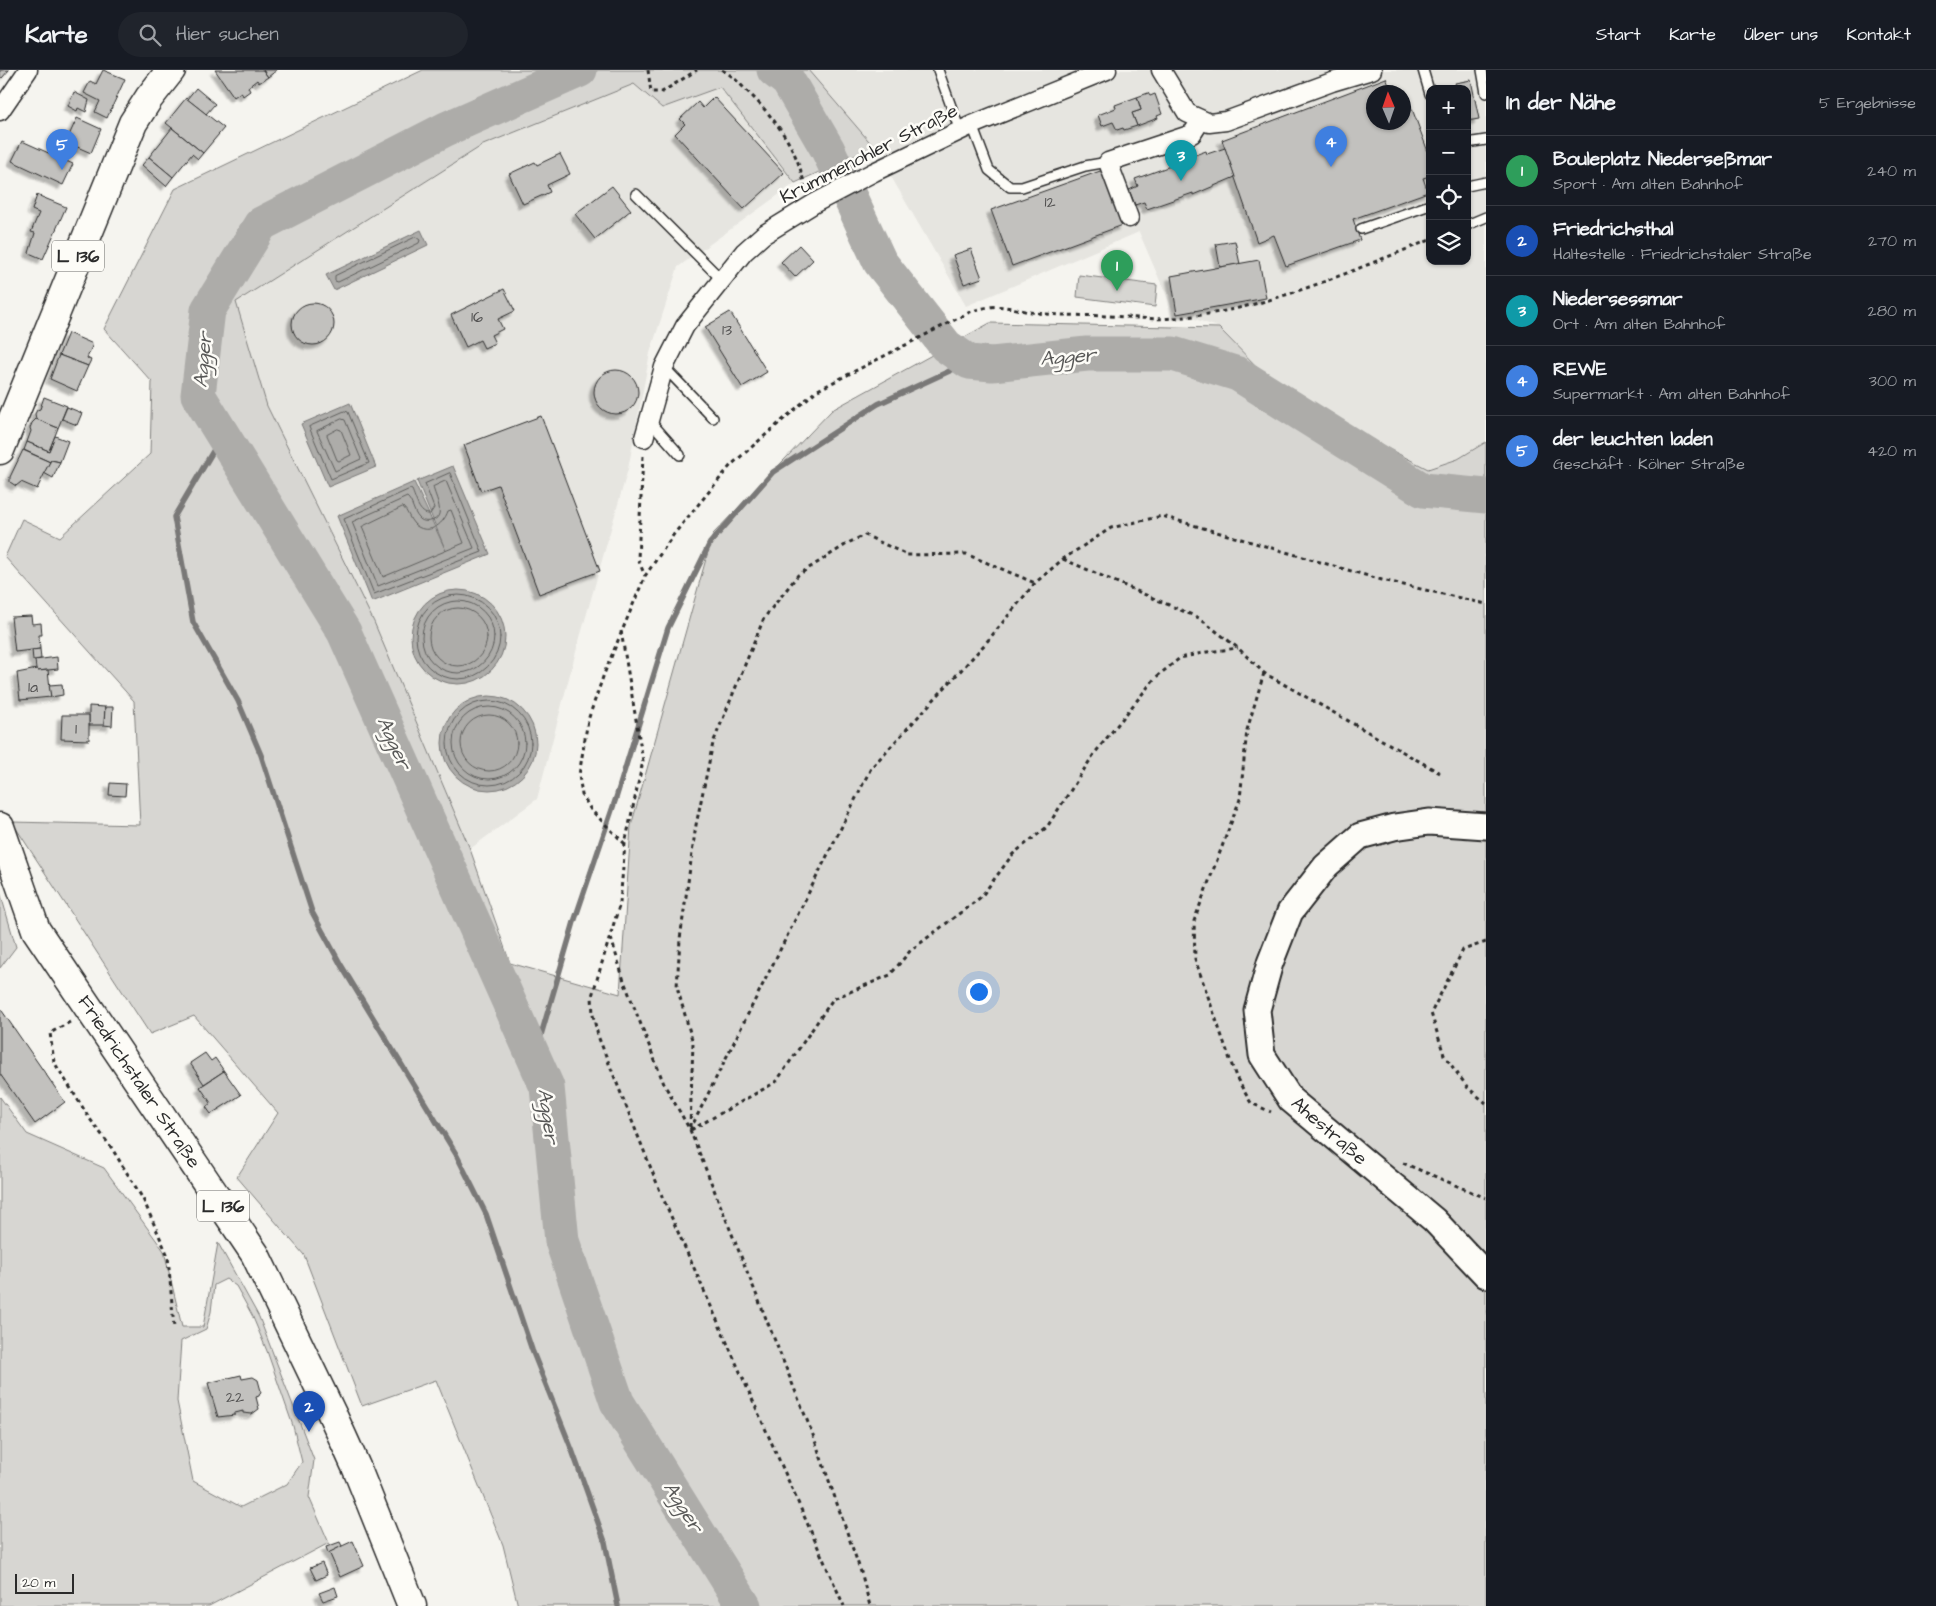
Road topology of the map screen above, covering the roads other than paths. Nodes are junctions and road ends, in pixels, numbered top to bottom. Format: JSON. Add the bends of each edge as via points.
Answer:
{"nodes":[{"id":1,"x":28,"y":70,"type":"edge"},
{"id":2,"x":171,"y":70,"type":"edge"},
{"id":3,"x":938,"y":70,"type":"edge"},
{"id":4,"x":1107,"y":70,"type":"edge"},
{"id":5,"x":1161,"y":70,"type":"edge"},
{"id":6,"x":1372,"y":70,"type":"edge"},
{"id":7,"x":1423,"y":70,"type":"edge"},
{"id":8,"x":1482,"y":70,"type":"edge"},
{"id":9,"x":1345,"y":74,"type":"edge"},
{"id":10,"x":1427,"y":85,"type":"edge"},
{"id":11,"x":1486,"y":93,"type":"edge"},
{"id":12,"x":0,"y":111,"type":"edge"},
{"id":13,"x":1201,"y":120,"type":"junction"},
{"id":14,"x":966,"y":128,"type":"junction"},
{"id":15,"x":1486,"y":140,"type":"edge"},
{"id":16,"x":1471,"y":142,"type":"edge"},
{"id":17,"x":1108,"y":162,"type":"junction"},
{"id":18,"x":1486,"y":182,"type":"edge"},
{"id":19,"x":1471,"y":185,"type":"edge"},
{"id":20,"x":636,"y":194,"type":"dead end"},
{"id":21,"x":1426,"y":206,"type":"edge"},
{"id":22,"x":1486,"y":217,"type":"edge"},
{"id":23,"x":1129,"y":218,"type":"dead end"},
{"id":24,"x":1471,"y":223,"type":"edge"},
{"id":25,"x":1361,"y":229,"type":"dead end"},
{"id":26,"x":722,"y":280,"type":"junction"},
{"id":27,"x":664,"y":367,"type":"junction"},
{"id":28,"x":713,"y":418,"type":"dead end"},
{"id":29,"x":649,"y":420,"type":"junction"},
{"id":30,"x":644,"y":438,"type":"road end"},
{"id":31,"x":0,"y":450,"type":"edge"},
{"id":32,"x":680,"y":455,"type":"dead end"},
{"id":33,"x":1486,"y":826,"type":"edge"},
{"id":34,"x":0,"y":827,"type":"edge"},
{"id":35,"x":1486,"y":1275,"type":"edge"},
{"id":36,"x":412,"y":1606,"type":"edge"}],
"edges":[{"from":1,"to":12,"type":"street"},
{"from":2,"to":31,"type":"main road","number":"L 136","via":[[133,123]]},
{"from":3,"to":14,"type":"lane"},
{"from":4,"to":14,"type":"street","name":"Krummenohler Straße"},
{"from":5,"to":13,"type":"street","via":[[1187,113]]},
{"from":6,"to":9,"type":"street"},
{"from":7,"to":10,"type":"lane"},
{"from":8,"to":11,"type":"lane"},
{"from":9,"to":13,"type":"street","via":[[1226,121],[1209,123]]},
{"from":13,"to":17,"type":"street","via":[[1192,134]]},
{"from":14,"to":17,"type":"lane","via":[[989,170],[1010,187],[1022,187]]},
{"from":14,"to":26,"type":"street","name":"Krummenohler Straße","via":[[811,205],[763,235],[744,252]]},
{"from":15,"to":16,"type":"lane"},
{"from":17,"to":23,"type":"street"},
{"from":18,"to":19,"type":"lane"},
{"from":20,"to":26,"type":"lane"},
{"from":21,"to":25,"type":"lane"},
{"from":22,"to":24,"type":"lane"},
{"from":26,"to":27,"type":"street","name":"Krummenohler Straße","via":[[685,326]]},
{"from":27,"to":28,"type":"lane"},
{"from":27,"to":29,"type":"street","name":"Krummenohler Straße"},
{"from":29,"to":30,"type":"street","name":"Krummenohler Straße"},
{"from":29,"to":32,"type":"lane"},
{"from":33,"to":35,"type":"main road","name":"Ahestraße","via":[[1429,822],[1360,836],[1326,866],[1290,912],[1270,963],[1257,1010],[1262,1055],[1291,1100],[1434,1220]]},
{"from":34,"to":36,"type":"main road","name":"Friedrichstaler Straße","number":"L 136","via":[[36,930],[255,1254],[334,1416]]}]}
